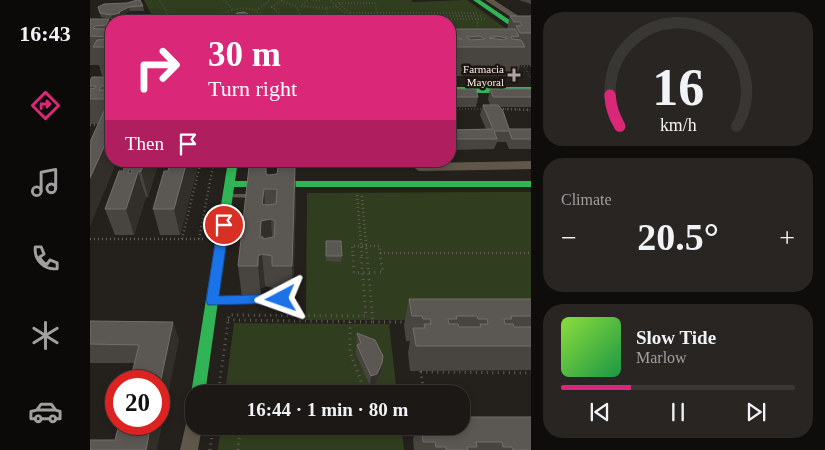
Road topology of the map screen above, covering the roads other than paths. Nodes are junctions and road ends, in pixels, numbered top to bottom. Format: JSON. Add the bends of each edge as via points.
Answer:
{"nodes":[{"id":1,"x":476,"y":0,"type":"edge"},
{"id":2,"x":489,"y":0,"type":"edge"},
{"id":3,"x":531,"y":30,"type":"edge"},
{"id":4,"x":531,"y":39,"type":"edge"},
{"id":5,"x":456,"y":90,"type":"edge"},
{"id":6,"x":531,"y":90,"type":"edge"},
{"id":7,"x":456,"y":164,"type":"edge"},
{"id":8,"x":531,"y":165,"type":"edge"},
{"id":9,"x":232,"y":167,"type":"edge"},
{"id":10,"x":419,"y":167,"type":"edge"},
{"id":11,"x":230,"y":184,"type":"junction"},
{"id":12,"x":531,"y":184,"type":"edge"},
{"id":13,"x":423,"y":185,"type":"junction"},
{"id":14,"x":228,"y":196,"type":"junction"},
{"id":15,"x":264,"y":196,"type":"edge"},
{"id":16,"x":282,"y":298,"type":"dead end"},
{"id":17,"x":212,"y":301,"type":"junction"},
{"id":18,"x":199,"y":385,"type":"edge"},
{"id":19,"x":192,"y":435,"type":"edge"},
{"id":20,"x":189,"y":450,"type":"edge"}],
"edges":[{"from":1,"to":4,"type":"street"},
{"from":2,"to":3,"type":"street"},
{"from":5,"to":6,"type":"street"},
{"from":7,"to":8,"type":"street"},
{"from":9,"to":11,"type":"street"},
{"from":10,"to":13,"type":"street"},
{"from":11,"to":13,"type":"street"},
{"from":11,"to":14,"type":"street"},
{"from":12,"to":13,"type":"street"},
{"from":14,"to":15,"type":"lane"},
{"from":14,"to":17,"type":"street"},
{"from":16,"to":17,"type":"lane","via":[[276,301]]},
{"from":17,"to":18,"type":"street"},
{"from":19,"to":20,"type":"street"}]}
